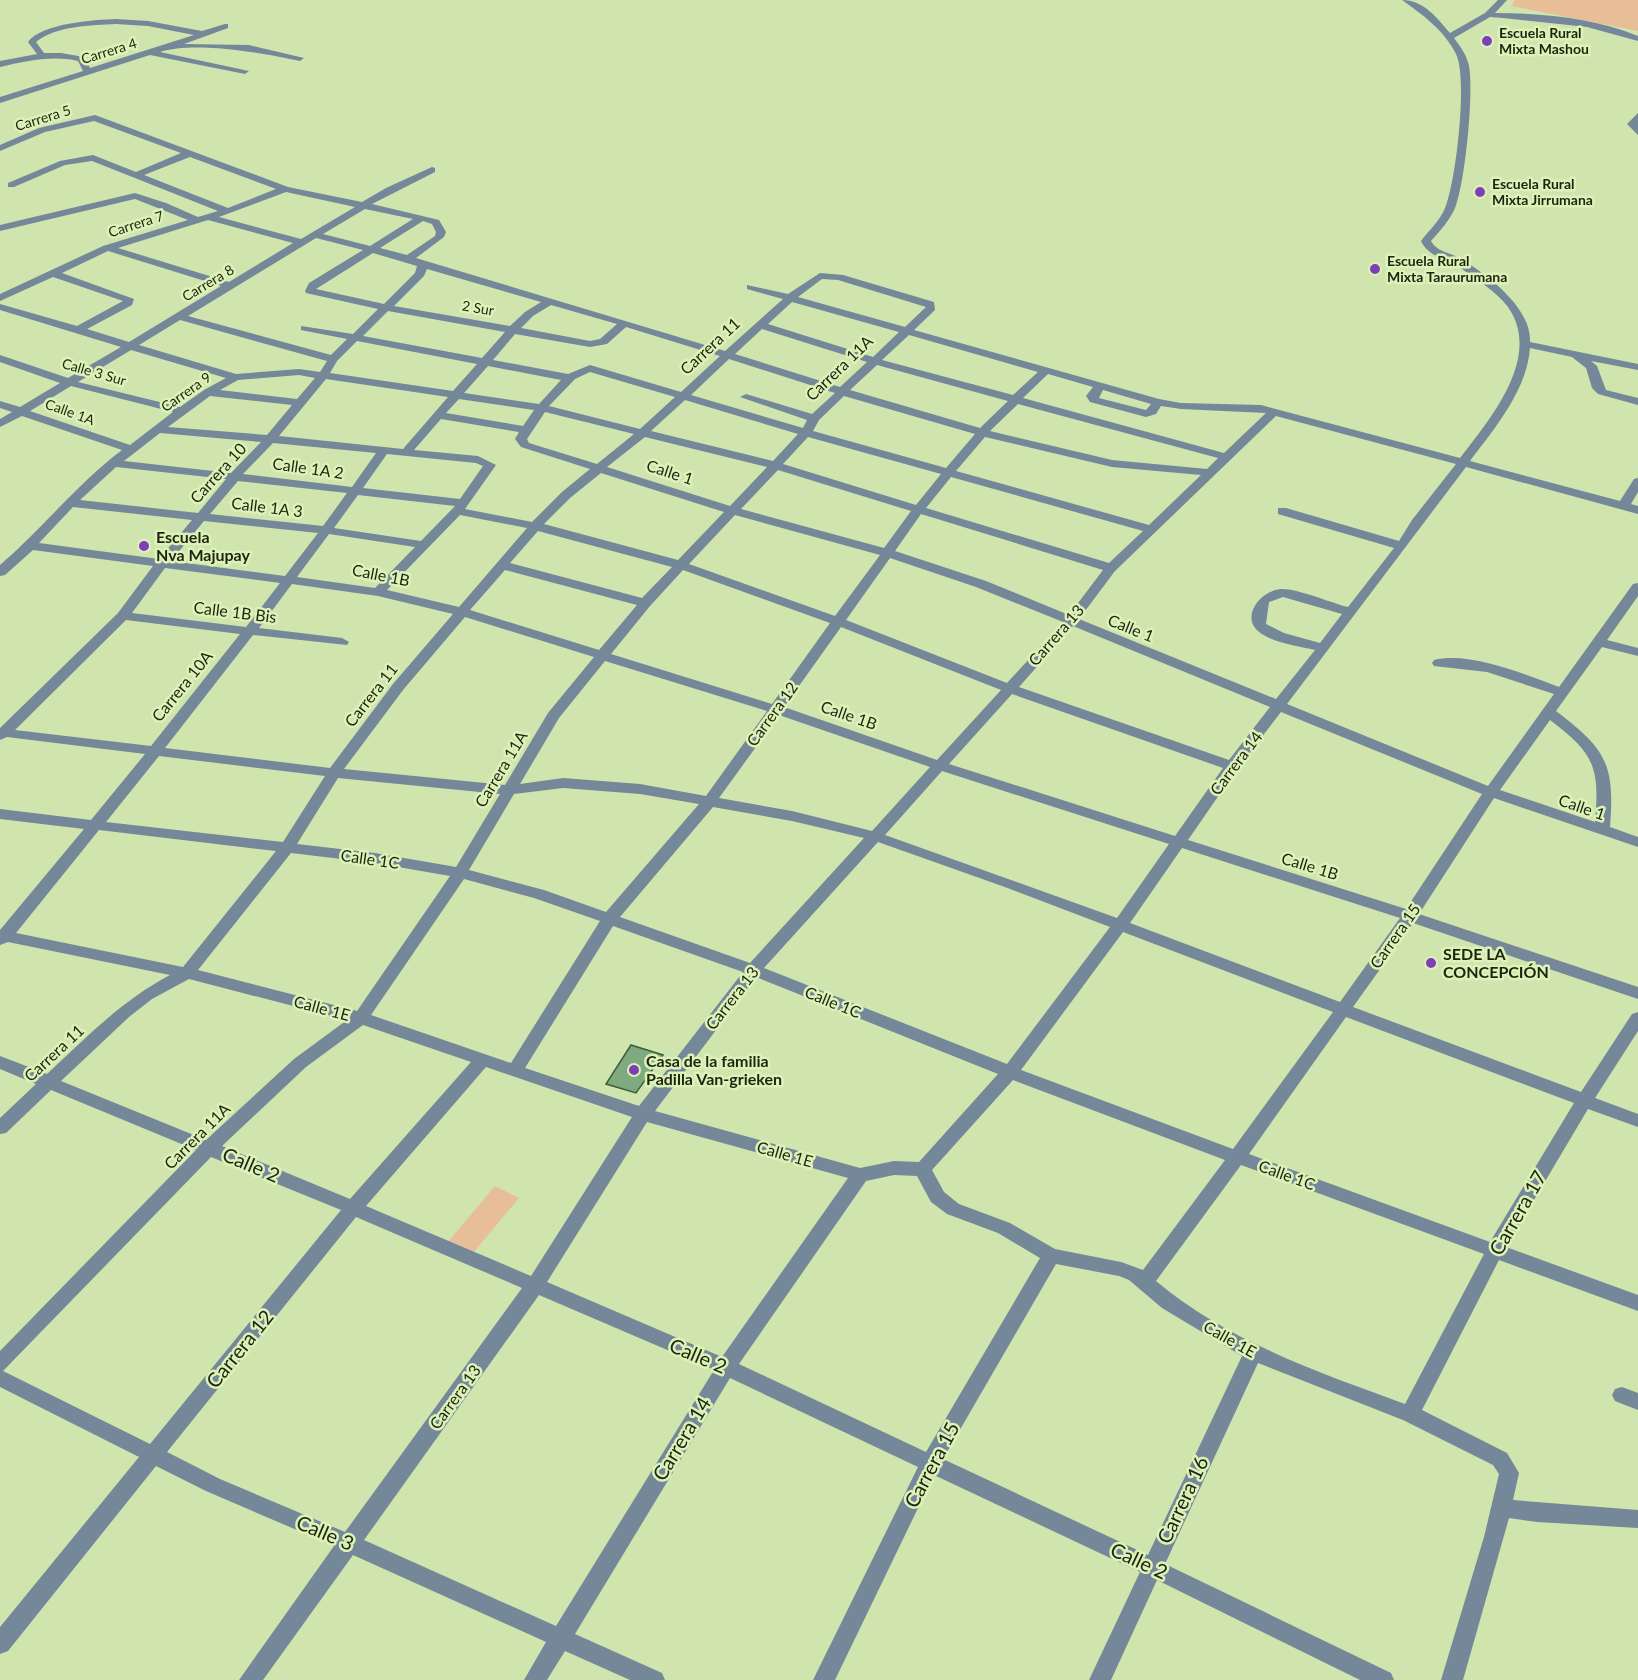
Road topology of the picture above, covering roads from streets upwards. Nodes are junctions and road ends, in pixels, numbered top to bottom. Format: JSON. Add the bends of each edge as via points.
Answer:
{"nodes":[{"id":1,"x":1503,"y":0,"type":"edge"},
{"id":2,"x":1411,"y":1,"type":"edge"},
{"id":3,"x":1488,"y":15,"type":"junction"},
{"id":4,"x":225,"y":26,"type":"dead end"},
{"id":5,"x":203,"y":34,"type":"junction"},
{"id":6,"x":1450,"y":37,"type":"junction"},
{"id":7,"x":1638,"y":39,"type":"edge"},
{"id":8,"x":173,"y":45,"type":"junction"},
{"id":9,"x":150,"y":53,"type":"junction"},
{"id":10,"x":42,"y":56,"type":"junction"},
{"id":11,"x":300,"y":58,"type":"dead end"},
{"id":12,"x":0,"y":64,"type":"edge"},
{"id":13,"x":245,"y":71,"type":"dead end"},
{"id":14,"x":88,"y":72,"type":"junction"},
{"id":15,"x":0,"y":100,"type":"edge"},
{"id":16,"x":1638,"y":116,"type":"edge"},
{"id":17,"x":1638,"y":132,"type":"edge"},
{"id":18,"x":0,"y":148,"type":"edge"},
{"id":19,"x":188,"y":154,"type":"junction"},
{"id":20,"x":432,"y":170,"type":"dead end"},
{"id":21,"x":138,"y":174,"type":"junction"},
{"id":22,"x":0,"y":183,"type":"edge"},
{"id":23,"x":11,"y":185,"type":"junction"},
{"id":24,"x":22,"y":187,"type":"dead end"},
{"id":25,"x":285,"y":189,"type":"junction"},
{"id":26,"x":366,"y":206,"type":"junction"},
{"id":27,"x":227,"y":212,"type":"junction"},
{"id":28,"x":207,"y":217,"type":"junction"},
{"id":29,"x":422,"y":218,"type":"junction"},
{"id":30,"x":196,"y":220,"type":"junction"},
{"id":31,"x":0,"y":228,"type":"edge"},
{"id":32,"x":316,"y":235,"type":"junction"},
{"id":33,"x":304,"y":243,"type":"junction"},
{"id":34,"x":107,"y":248,"type":"junction"},
{"id":35,"x":371,"y":248,"type":"junction"},
{"id":36,"x":409,"y":259,"type":"junction"},
{"id":37,"x":423,"y":265,"type":"junction"},
{"id":38,"x":52,"y":273,"type":"junction"},
{"id":39,"x":231,"y":286,"type":"junction"},
{"id":40,"x":751,"y":286,"type":"dead end"},
{"id":41,"x":0,"y":298,"type":"edge"},
{"id":42,"x":790,"y":298,"type":"junction"},
{"id":43,"x":549,"y":301,"type":"junction"},
{"id":44,"x":0,"y":307,"type":"edge"},
{"id":45,"x":384,"y":307,"type":"junction"},
{"id":46,"x":181,"y":317,"type":"junction"},
{"id":47,"x":624,"y":323,"type":"junction"},
{"id":48,"x":759,"y":325,"type":"junction"},
{"id":49,"x":305,"y":328,"type":"dead end"},
{"id":50,"x":513,"y":330,"type":"junction"},
{"id":51,"x":76,"y":331,"type":"junction"},
{"id":52,"x":903,"y":332,"type":"junction"},
{"id":53,"x":352,"y":338,"type":"junction"},
{"id":54,"x":1526,"y":344,"type":"junction"},
{"id":55,"x":130,"y":347,"type":"junction"},
{"id":56,"x":1574,"y":354,"type":"junction"},
{"id":57,"x":728,"y":355,"type":"junction"},
{"id":58,"x":0,"y":358,"type":"edge"},
{"id":59,"x":333,"y":359,"type":"junction"},
{"id":60,"x":487,"y":361,"type":"junction"},
{"id":61,"x":874,"y":361,"type":"junction"},
{"id":62,"x":1638,"y":367,"type":"edge"},
{"id":63,"x":1046,"y":370,"type":"junction"},
{"id":64,"x":324,"y":374,"type":"junction"},
{"id":65,"x":236,"y":377,"type":"junction"},
{"id":66,"x":570,"y":378,"type":"junction"},
{"id":67,"x":71,"y":382,"type":"junction"},
{"id":68,"x":844,"y":391,"type":"junction"},
{"id":69,"x":208,"y":392,"type":"junction"},
{"id":70,"x":456,"y":395,"type":"junction"},
{"id":71,"x":683,"y":397,"type":"junction"},
{"id":72,"x":746,"y":397,"type":"dead end"},
{"id":73,"x":1014,"y":400,"type":"junction"},
{"id":74,"x":1638,"y":402,"type":"edge"},
{"id":75,"x":300,"y":403,"type":"junction"},
{"id":76,"x":0,"y":404,"type":"edge"},
{"id":77,"x":542,"y":408,"type":"junction"},
{"id":78,"x":22,"y":411,"type":"junction"},
{"id":79,"x":181,"y":411,"type":"junction"},
{"id":80,"x":1274,"y":411,"type":"junction"},
{"id":81,"x":438,"y":415,"type":"junction"},
{"id":82,"x":814,"y":418,"type":"junction"},
{"id":83,"x":0,"y":424,"type":"edge"},
{"id":84,"x":160,"y":430,"type":"junction"},
{"id":85,"x":527,"y":430,"type":"junction"},
{"id":86,"x":983,"y":431,"type":"junction"},
{"id":87,"x":806,"y":433,"type":"junction"},
{"id":88,"x":641,"y":434,"type":"junction"},
{"id":89,"x":272,"y":437,"type":"junction"},
{"id":90,"x":130,"y":449,"type":"junction"},
{"id":91,"x":385,"y":449,"type":"junction"},
{"id":92,"x":406,"y":452,"type":"junction"},
{"id":93,"x":1226,"y":457,"type":"junction"},
{"id":94,"x":113,"y":463,"type":"junction"},
{"id":95,"x":1462,"y":463,"type":"junction"},
{"id":96,"x":774,"y":465,"type":"junction"},
{"id":97,"x":600,"y":466,"type":"junction"},
{"id":98,"x":947,"y":473,"type":"junction"},
{"id":99,"x":1210,"y":473,"type":"junction"},
{"id":100,"x":236,"y":475,"type":"junction"},
{"id":101,"x":1638,"y":482,"type":"edge"},
{"id":102,"x":355,"y":491,"type":"junction"},
{"id":103,"x":70,"y":503,"type":"junction"},
{"id":104,"x":460,"y":507,"type":"junction"},
{"id":105,"x":1623,"y":507,"type":"junction"},
{"id":106,"x":731,"y":510,"type":"junction"},
{"id":107,"x":918,"y":510,"type":"junction"},
{"id":108,"x":1638,"y":510,"type":"edge"},
{"id":109,"x":1282,"y":511,"type":"dead end"},
{"id":110,"x":201,"y":516,"type":"junction"},
{"id":111,"x":535,"y":526,"type":"junction"},
{"id":112,"x":1151,"y":529,"type":"junction"},
{"id":113,"x":325,"y":530,"type":"junction"},
{"id":114,"x":425,"y":544,"type":"junction"},
{"id":115,"x":30,"y":546,"type":"junction"},
{"id":116,"x":1402,"y":546,"type":"junction"},
{"id":117,"x":887,"y":553,"type":"junction"},
{"id":118,"x":163,"y":562,"type":"junction"},
{"id":119,"x":501,"y":565,"type":"junction"},
{"id":120,"x":681,"y":565,"type":"junction"},
{"id":121,"x":1111,"y":568,"type":"junction"},
{"id":122,"x":0,"y":572,"type":"edge"},
{"id":123,"x":288,"y":579,"type":"junction"},
{"id":124,"x":1638,"y":587,"type":"edge"},
{"id":125,"x":378,"y":592,"type":"junction"},
{"id":126,"x":645,"y":603,"type":"junction"},
{"id":127,"x":462,"y":612,"type":"junction"},
{"id":128,"x":1349,"y":612,"type":"junction"},
{"id":129,"x":123,"y":616,"type":"junction"},
{"id":130,"x":839,"y":622,"type":"junction"},
{"id":131,"x":1070,"y":622,"type":"junction"},
{"id":132,"x":251,"y":630,"type":"junction"},
{"id":133,"x":342,"y":642,"type":"dead end"},
{"id":134,"x":1599,"y":642,"type":"junction"},
{"id":135,"x":1323,"y":648,"type":"junction"},
{"id":136,"x":1638,"y":652,"type":"edge"},
{"id":137,"x":603,"y":654,"type":"junction"},
{"id":138,"x":1439,"y":663,"type":"dead end"},
{"id":139,"x":1009,"y":688,"type":"junction"},
{"id":140,"x":1564,"y":693,"type":"junction"},
{"id":141,"x":1281,"y":705,"type":"junction"},
{"id":142,"x":775,"y":709,"type":"junction"},
{"id":143,"x":1550,"y":713,"type":"junction"},
{"id":144,"x":1,"y":734,"type":"edge"},
{"id":145,"x":154,"y":751,"type":"junction"},
{"id":146,"x":938,"y":765,"type":"junction"},
{"id":147,"x":1232,"y":766,"type":"junction"},
{"id":148,"x":334,"y":773,"type":"junction"},
{"id":149,"x":510,"y":790,"type":"junction"},
{"id":150,"x":1491,"y":792,"type":"junction"},
{"id":151,"x":710,"y":801,"type":"junction"},
{"id":152,"x":0,"y":814,"type":"edge"},
{"id":153,"x":95,"y":827,"type":"junction"},
{"id":154,"x":1602,"y":831,"type":"junction"},
{"id":155,"x":874,"y":836,"type":"junction"},
{"id":156,"x":1638,"y":842,"type":"edge"},
{"id":157,"x":1179,"y":844,"type":"junction"},
{"id":158,"x":286,"y":849,"type":"junction"},
{"id":159,"x":460,"y":873,"type":"junction"},
{"id":160,"x":1410,"y":916,"type":"junction"},
{"id":161,"x":610,"y":918,"type":"junction"},
{"id":162,"x":1121,"y":924,"type":"junction"},
{"id":163,"x":2,"y":937,"type":"edge"},
{"id":164,"x":753,"y":970,"type":"junction"},
{"id":165,"x":187,"y":973,"type":"junction"},
{"id":166,"x":1638,"y":993,"type":"edge"},
{"id":167,"x":1341,"y":1010,"type":"junction"},
{"id":168,"x":361,"y":1018,"type":"junction"},
{"id":169,"x":1638,"y":1018,"type":"edge"},
{"id":170,"x":484,"y":1058,"type":"junction"},
{"id":171,"x":0,"y":1062,"type":"edge"},
{"id":172,"x":515,"y":1070,"type":"junction"},
{"id":173,"x":1010,"y":1072,"type":"junction"},
{"id":174,"x":50,"y":1082,"type":"junction"},
{"id":175,"x":1584,"y":1101,"type":"junction"},
{"id":176,"x":643,"y":1114,"type":"junction"},
{"id":177,"x":1638,"y":1121,"type":"edge"},
{"id":178,"x":0,"y":1128,"type":"edge"},
{"id":179,"x":209,"y":1148,"type":"junction"},
{"id":180,"x":1237,"y":1157,"type":"junction"},
{"id":181,"x":923,"y":1169,"type":"junction"},
{"id":182,"x":860,"y":1175,"type":"junction"},
{"id":183,"x":353,"y":1208,"type":"junction"},
{"id":184,"x":1495,"y":1250,"type":"junction"},
{"id":185,"x":1051,"y":1256,"type":"junction"},
{"id":186,"x":1145,"y":1281,"type":"junction"},
{"id":187,"x":534,"y":1287,"type":"junction"},
{"id":188,"x":1638,"y":1303,"type":"edge"},
{"id":189,"x":1253,"y":1353,"type":"junction"},
{"id":190,"x":0,"y":1364,"type":"edge"},
{"id":191,"x":726,"y":1367,"type":"junction"},
{"id":192,"x":0,"y":1378,"type":"edge"},
{"id":193,"x":1410,"y":1414,"type":"junction"},
{"id":194,"x":153,"y":1456,"type":"junction"},
{"id":195,"x":930,"y":1463,"type":"junction"},
{"id":196,"x":1502,"y":1508,"type":"junction"},
{"id":197,"x":1638,"y":1519,"type":"edge"},
{"id":198,"x":349,"y":1543,"type":"junction"},
{"id":199,"x":1151,"y":1567,"type":"junction"},
{"id":200,"x":562,"y":1637,"type":"junction"},
{"id":201,"x":0,"y":1644,"type":"edge"},
{"id":202,"x":250,"y":1680,"type":"edge"},
{"id":203,"x":535,"y":1680,"type":"edge"},
{"id":204,"x":654,"y":1680,"type":"edge"},
{"id":205,"x":825,"y":1680,"type":"edge"},
{"id":206,"x":1100,"y":1680,"type":"edge"},
{"id":207,"x":1383,"y":1680,"type":"edge"},
{"id":208,"x":1452,"y":1680,"type":"edge"}],
"edges":[{"from":1,"to":3,"type":"street"},
{"from":2,"to":6,"type":"street"},
{"from":3,"to":6,"type":"street"},
{"from":3,"to":7,"type":"street","via":[[1608,28]]},
{"from":4,"to":5,"type":"street","name":"Carrera 4"},
{"from":5,"to":8,"type":"street","name":"Carrera 4"},
{"from":5,"to":10,"type":"street","via":[[139,22],[96,22],[34,38],[32,42]]},
{"from":6,"to":54,"type":"street","via":[[1465,66],[1465,102],[1450,211],[1426,241],[1513,306],[1525,328]]},
{"from":8,"to":9,"type":"street","name":"Carrera 4"},
{"from":8,"to":11,"type":"street","via":[[249,48]]},
{"from":9,"to":13,"type":"street"},
{"from":9,"to":14,"type":"street","name":"Carrera 4"},
{"from":10,"to":12,"type":"street"},
{"from":10,"to":14,"type":"street","via":[[79,58]]},
{"from":14,"to":15,"type":"street","name":"Carrera 4"},
{"from":16,"to":17,"type":"street","via":[[1632,124]]},
{"from":18,"to":19,"type":"street","name":"Carrera 5","via":[[42,130],[95,118]]},
{"from":19,"to":21,"type":"street"},
{"from":19,"to":25,"type":"street"},
{"from":20,"to":26,"type":"street","name":"Carrera 8","via":[[389,190]]},
{"from":21,"to":23,"type":"street","via":[[104,161],[84,159]]},
{"from":21,"to":27,"type":"street"},
{"from":22,"to":23,"type":"street"},
{"from":23,"to":24,"type":"street"},
{"from":25,"to":26,"type":"street"},
{"from":25,"to":27,"type":"street","name":"Carrera 7"},
{"from":26,"to":29,"type":"street"},
{"from":26,"to":32,"type":"street","name":"Carrera 8"},
{"from":27,"to":28,"type":"street","name":"Carrera 7"},
{"from":28,"to":30,"type":"street","name":"Carrera 7"},
{"from":28,"to":33,"type":"street"},
{"from":29,"to":35,"type":"street"},
{"from":29,"to":36,"type":"street","via":[[436,222],[441,235]]},
{"from":30,"to":31,"type":"street","via":[[135,196]]},
{"from":30,"to":34,"type":"street","name":"Carrera 7"},
{"from":32,"to":33,"type":"street","name":"Carrera 8"},
{"from":32,"to":35,"type":"street"},
{"from":33,"to":39,"type":"street","name":"Carrera 8"},
{"from":34,"to":38,"type":"street","name":"Carrera 7"},
{"from":34,"to":39,"type":"street"},
{"from":35,"to":36,"type":"street"},
{"from":35,"to":45,"type":"street","name":"2 Sur","via":[[310,291]]},
{"from":36,"to":37,"type":"street"},
{"from":37,"to":43,"type":"street"},
{"from":37,"to":45,"type":"street","name":"Carrera 10","via":[[420,274]]},
{"from":38,"to":41,"type":"street","name":"Carrera 7"},
{"from":38,"to":51,"type":"street","via":[[129,299]]},
{"from":39,"to":46,"type":"street","name":"Carrera 8"},
{"from":40,"to":42,"type":"street"},
{"from":42,"to":48,"type":"street","name":"Carrera 11"},
{"from":42,"to":52,"type":"street"},
{"from":42,"to":52,"type":"street","name":"Carrera 11A","via":[[814,279],[827,275],[930,304],[931,308]]},
{"from":43,"to":47,"type":"street"},
{"from":43,"to":50,"type":"street"},
{"from":44,"to":51,"type":"street","name":"Carrera 9"},
{"from":45,"to":50,"type":"street","name":"2 Sur"},
{"from":45,"to":53,"type":"street","name":"Carrera 10"},
{"from":46,"to":55,"type":"street","name":"Carrera 8"},
{"from":46,"to":59,"type":"street"},
{"from":47,"to":50,"type":"street","name":"2 Sur","via":[[603,342],[595,344]]},
{"from":47,"to":57,"type":"street"},
{"from":48,"to":57,"type":"street","name":"Carrera 11"},
{"from":48,"to":61,"type":"street"},
{"from":49,"to":53,"type":"street"},
{"from":50,"to":60,"type":"street"},
{"from":51,"to":55,"type":"street","name":"Carrera 9"},
{"from":52,"to":61,"type":"street","name":"Carrera 11A"},
{"from":52,"to":63,"type":"street"},
{"from":53,"to":59,"type":"street","name":"Carrera 10"},
{"from":53,"to":60,"type":"street"},
{"from":54,"to":56,"type":"street"},
{"from":54,"to":95,"type":"street","name":"Carrera 14","via":[[1521,374],[1483,437]]},
{"from":55,"to":65,"type":"street","name":"Carrera 9"},
{"from":55,"to":67,"type":"street","name":"Carrera 8"},
{"from":56,"to":62,"type":"street"},
{"from":56,"to":74,"type":"street","via":[[1591,366],[1602,392]]},
{"from":57,"to":68,"type":"street"},
{"from":57,"to":71,"type":"street","name":"Carrera 11"},
{"from":58,"to":67,"type":"street","name":"Calle 3 Sur"},
{"from":59,"to":64,"type":"street","name":"Carrera 10"},
{"from":60,"to":66,"type":"street"},
{"from":60,"to":70,"type":"street"},
{"from":61,"to":68,"type":"street","name":"Carrera 11A"},
{"from":61,"to":73,"type":"street"},
{"from":63,"to":73,"type":"street","name":"Carrera 12"},
{"from":63,"to":80,"type":"street","via":[[1100,386],[1092,396],[1094,400],[1146,414],[1158,402],[1249,406]]},
{"from":64,"to":65,"type":"street"},
{"from":64,"to":70,"type":"street"},
{"from":64,"to":75,"type":"street","name":"Carrera 10"},
{"from":65,"to":69,"type":"street","name":"Carrera 9"},
{"from":66,"to":71,"type":"street","via":[[579,370],[591,368]]},
{"from":66,"to":77,"type":"street"},
{"from":67,"to":78,"type":"street","name":"Carrera 8"},
{"from":67,"to":79,"type":"street","name":"Calle 3 Sur"},
{"from":68,"to":82,"type":"street","name":"Carrera 11A"},
{"from":68,"to":86,"type":"street"},
{"from":69,"to":75,"type":"street"},
{"from":69,"to":79,"type":"street","name":"Carrera 9"},
{"from":70,"to":77,"type":"street"},
{"from":70,"to":81,"type":"street"},
{"from":71,"to":87,"type":"street"},
{"from":71,"to":88,"type":"street","name":"Carrera 11"},
{"from":72,"to":82,"type":"street"},
{"from":73,"to":86,"type":"street","name":"Carrera 12"},
{"from":73,"to":93,"type":"street"},
{"from":75,"to":89,"type":"street","name":"Carrera 10"},
{"from":76,"to":78,"type":"street","name":"Calle 1A"},
{"from":77,"to":85,"type":"street"},
{"from":77,"to":88,"type":"street"},
{"from":78,"to":83,"type":"street","name":"Carrera 8"},
{"from":78,"to":90,"type":"street","name":"Calle 1A"},
{"from":79,"to":84,"type":"street","name":"Carrera 9"},
{"from":80,"to":93,"type":"street","name":"Carrera 13"},
{"from":80,"to":95,"type":"street"},
{"from":81,"to":85,"type":"street"},
{"from":81,"to":92,"type":"street"},
{"from":82,"to":87,"type":"street","name":"Carrera 11A"},
{"from":84,"to":89,"type":"street"},
{"from":84,"to":90,"type":"street","name":"Carrera 9"},
{"from":85,"to":97,"type":"street","name":"Calle 1","via":[[521,441]]},
{"from":86,"to":98,"type":"street","name":"Carrera 12"},
{"from":86,"to":99,"type":"street","via":[[1106,463]]},
{"from":87,"to":96,"type":"street","name":"Carrera 11A"},
{"from":87,"to":98,"type":"street"},
{"from":88,"to":96,"type":"street"},
{"from":88,"to":97,"type":"street","name":"Carrera 11"},
{"from":89,"to":91,"type":"street"},
{"from":89,"to":100,"type":"street","name":"Carrera 10"},
{"from":90,"to":94,"type":"street","name":"Carrera 9"},
{"from":91,"to":92,"type":"street"},
{"from":91,"to":102,"type":"street","name":"Carrera 10A"},
{"from":92,"to":104,"type":"street","via":[[478,460],[490,465]]},
{"from":93,"to":99,"type":"street","name":"Carrera 13"},
{"from":94,"to":100,"type":"street","name":"Calle 1A 2"},
{"from":94,"to":103,"type":"street","name":"Carrera 9"},
{"from":95,"to":105,"type":"street"},
{"from":95,"to":116,"type":"street","name":"Carrera 14","via":[[1414,523]]},
{"from":96,"to":106,"type":"street","name":"Carrera 11A"},
{"from":96,"to":107,"type":"street"},
{"from":97,"to":106,"type":"street","name":"Calle 1"},
{"from":97,"to":111,"type":"street","name":"Carrera 11"},
{"from":98,"to":107,"type":"street","name":"Carrera 12"},
{"from":98,"to":112,"type":"street"},
{"from":99,"to":112,"type":"street","name":"Carrera 13"},
{"from":100,"to":102,"type":"street","name":"Calle 1A 2"},
{"from":100,"to":110,"type":"street","name":"Carrera 10"},
{"from":101,"to":105,"type":"street"},
{"from":102,"to":104,"type":"street","name":"Calle 1A 2"},
{"from":102,"to":113,"type":"street","name":"Carrera 10A"},
{"from":103,"to":110,"type":"street","name":"Calle 1A 3"},
{"from":103,"to":115,"type":"street","name":"Carrera 9"},
{"from":104,"to":111,"type":"street","name":"Calle 1A 2"},
{"from":104,"to":114,"type":"street"},
{"from":105,"to":108,"type":"street"},
{"from":106,"to":117,"type":"street","name":"Calle 1"},
{"from":106,"to":120,"type":"street","name":"Carrera 11A"},
{"from":107,"to":117,"type":"street","name":"Carrera 12"},
{"from":107,"to":121,"type":"street"},
{"from":109,"to":116,"type":"street"},
{"from":110,"to":113,"type":"street","name":"Calle 1A 3"},
{"from":110,"to":118,"type":"street","name":"Carrera 10"},
{"from":111,"to":119,"type":"street","name":"Carrera 11"},
{"from":111,"to":120,"type":"street","name":"Calle 1A 2"},
{"from":112,"to":121,"type":"street","name":"Carrera 13"},
{"from":113,"to":114,"type":"street","name":"Calle 1A 3"},
{"from":113,"to":123,"type":"street","name":"Carrera 10A"},
{"from":114,"to":125,"type":"street"},
{"from":115,"to":118,"type":"street","name":"Calle 1B"},
{"from":115,"to":122,"type":"street","name":"Carrera 9"},
{"from":116,"to":128,"type":"street","name":"Carrera 14"},
{"from":117,"to":130,"type":"street","name":"Carrera 12"},
{"from":117,"to":131,"type":"street","name":"Calle 1","via":[[981,584]]},
{"from":118,"to":123,"type":"street","name":"Calle 1B"},
{"from":118,"to":129,"type":"street","name":"Carrera 10"},
{"from":119,"to":126,"type":"street"},
{"from":119,"to":127,"type":"street","name":"Carrera 11"},
{"from":120,"to":126,"type":"street","name":"Carrera 11A"},
{"from":120,"to":130,"type":"street","name":"Calle 1A 2"},
{"from":121,"to":131,"type":"street","name":"Carrera 13"},
{"from":123,"to":125,"type":"street","name":"Calle 1B"},
{"from":123,"to":132,"type":"street","name":"Carrera 10A"},
{"from":124,"to":134,"type":"street","name":"Carrera 15"},
{"from":125,"to":127,"type":"street","name":"Calle 1B"},
{"from":126,"to":137,"type":"street","name":"Carrera 11A"},
{"from":127,"to":137,"type":"street","name":"Calle 1B"},
{"from":127,"to":148,"type":"street","name":"Carrera 11","via":[[398,687]]},
{"from":128,"to":135,"type":"street","name":"Carrera 14"},
{"from":128,"to":135,"type":"street","via":[[1284,593],[1265,599],[1261,605],[1263,628]]},
{"from":129,"to":132,"type":"street","name":"Calle 1B Bis"},
{"from":129,"to":144,"type":"street","name":"Carrera 10"},
{"from":130,"to":139,"type":"street","name":"Calle 1A 2"},
{"from":130,"to":142,"type":"street","name":"Carrera 12"},
{"from":131,"to":139,"type":"street","name":"Carrera 13"},
{"from":131,"to":141,"type":"street","name":"Calle 1"},
{"from":132,"to":133,"type":"street","name":"Calle 1B Bis"},
{"from":132,"to":145,"type":"street","name":"Carrera 10A"},
{"from":134,"to":136,"type":"street"},
{"from":134,"to":140,"type":"street","name":"Carrera 15"},
{"from":135,"to":141,"type":"street","name":"Carrera 14"},
{"from":137,"to":142,"type":"street","name":"Calle 1B"},
{"from":137,"to":149,"type":"street","name":"Carrera 11A","via":[[553,716]]},
{"from":138,"to":140,"type":"street","via":[[1486,666]]},
{"from":139,"to":146,"type":"street","name":"Carrera 13"},
{"from":139,"to":147,"type":"street","name":"Calle 1A 2"},
{"from":140,"to":143,"type":"street","name":"Carrera 15"},
{"from":141,"to":147,"type":"street","name":"Carrera 14"},
{"from":141,"to":150,"type":"street","name":"Calle 1"},
{"from":142,"to":146,"type":"street","name":"Calle 1B"},
{"from":142,"to":151,"type":"street","name":"Carrera 12"},
{"from":143,"to":150,"type":"street","name":"Carrera 15"},
{"from":143,"to":154,"type":"street","via":[[1581,736],[1599,761],[1604,774]]},
{"from":144,"to":145,"type":"street"},
{"from":145,"to":148,"type":"street"},
{"from":145,"to":153,"type":"street","name":"Carrera 10A"},
{"from":146,"to":155,"type":"street","name":"Carrera 13"},
{"from":146,"to":157,"type":"street","name":"Calle 1B"},
{"from":147,"to":157,"type":"street","name":"Carrera 14"},
{"from":148,"to":149,"type":"street"},
{"from":148,"to":158,"type":"street","name":"Carrera 11"},
{"from":149,"to":151,"type":"street","via":[[579,783]]},
{"from":149,"to":159,"type":"street","name":"Carrera 11A"},
{"from":150,"to":154,"type":"street","name":"Calle 1"},
{"from":150,"to":160,"type":"street","name":"Carrera 15"},
{"from":151,"to":155,"type":"street"},
{"from":151,"to":161,"type":"street","name":"Carrera 12"},
{"from":152,"to":153,"type":"street","name":"Calle 1C"},
{"from":153,"to":158,"type":"street","name":"Calle 1C"},
{"from":153,"to":163,"type":"street","name":"Carrera 10A"},
{"from":154,"to":156,"type":"street","name":"Calle 1"},
{"from":155,"to":162,"type":"street"},
{"from":155,"to":164,"type":"street","name":"Carrera 13"},
{"from":157,"to":160,"type":"street","name":"Calle 1B"},
{"from":157,"to":162,"type":"street","name":"Carrera 14"},
{"from":158,"to":159,"type":"street","name":"Calle 1C","via":[[375,858]]},
{"from":158,"to":165,"type":"street","name":"Carrera 11"},
{"from":159,"to":161,"type":"street","name":"Calle 1C"},
{"from":159,"to":168,"type":"street","name":"Carrera 11A"},
{"from":160,"to":166,"type":"street","name":"Calle 1B"},
{"from":160,"to":167,"type":"street","name":"Carrera 15"},
{"from":161,"to":164,"type":"street","name":"Calle 1C"},
{"from":161,"to":172,"type":"street","name":"Carrera 12"},
{"from":162,"to":167,"type":"street"},
{"from":162,"to":173,"type":"street","name":"Carrera 14"},
{"from":163,"to":165,"type":"street","name":"Calle 1E"},
{"from":164,"to":173,"type":"street","name":"Calle 1C"},
{"from":164,"to":176,"type":"street","name":"Carrera 13"},
{"from":165,"to":168,"type":"street","name":"Calle 1E"},
{"from":165,"to":174,"type":"street","name":"Carrera 11","via":[[146,995],[123,1013]]},
{"from":167,"to":175,"type":"street"},
{"from":167,"to":180,"type":"street","name":"Carrera 15"},
{"from":168,"to":170,"type":"street","name":"Calle 1E"},
{"from":168,"to":179,"type":"street","name":"Carrera 11A","via":[[292,1069]]},
{"from":169,"to":175,"type":"street","name":"Carrera 17"},
{"from":170,"to":172,"type":"street","name":"Calle 1E"},
{"from":170,"to":183,"type":"street","name":"Carrera 12"},
{"from":171,"to":174,"type":"street","name":"Calle 2"},
{"from":172,"to":176,"type":"street","name":"Calle 1E"},
{"from":173,"to":180,"type":"street","name":"Calle 1C"},
{"from":173,"to":181,"type":"street","name":"Carrera 14"},
{"from":174,"to":178,"type":"street","name":"Carrera 11"},
{"from":174,"to":179,"type":"street","name":"Calle 2"},
{"from":175,"to":177,"type":"street"},
{"from":175,"to":184,"type":"street","name":"Carrera 17"},
{"from":176,"to":182,"type":"street","name":"Calle 1E"},
{"from":176,"to":187,"type":"street","name":"Carrera 13"},
{"from":179,"to":183,"type":"street","name":"Calle 2"},
{"from":179,"to":190,"type":"street","name":"Carrera 11A"},
{"from":180,"to":184,"type":"street","name":"Calle 1C"},
{"from":180,"to":186,"type":"street","name":"Carrera 15"},
{"from":181,"to":182,"type":"street","name":"Calle 1E","via":[[894,1168]]},
{"from":181,"to":185,"type":"street","name":"Calle 1E","via":[[944,1203],[1004,1228]]},
{"from":182,"to":191,"type":"street","name":"Carrera 14"},
{"from":183,"to":187,"type":"street","name":"Calle 2"},
{"from":183,"to":194,"type":"street","name":"Carrera 12"},
{"from":184,"to":188,"type":"street","name":"Calle 1C"},
{"from":184,"to":193,"type":"street","name":"Carrera 17"},
{"from":185,"to":186,"type":"street","name":"Calle 1E","via":[[1121,1269]]},
{"from":185,"to":195,"type":"street","name":"Carrera 15"},
{"from":186,"to":189,"type":"street","name":"Calle 1E","via":[[1168,1303]]},
{"from":187,"to":191,"type":"street","name":"Calle 2"},
{"from":187,"to":198,"type":"street","name":"Carrera 13"},
{"from":189,"to":193,"type":"street","name":"Calle 1E"},
{"from":189,"to":199,"type":"street","name":"Carrera 16"},
{"from":191,"to":195,"type":"street","name":"Calle 2"},
{"from":191,"to":200,"type":"street","name":"Carrera 14"},
{"from":192,"to":194,"type":"street","name":"Calle 3"},
{"from":193,"to":196,"type":"street","name":"Calle 1E","via":[[1500,1459],[1509,1473]]},
{"from":194,"to":198,"type":"street","name":"Calle 3"},
{"from":194,"to":201,"type":"street","name":"Carrera 12"},
{"from":195,"to":199,"type":"street","name":"Calle 2"},
{"from":195,"to":205,"type":"street","name":"Carrera 15"},
{"from":196,"to":197,"type":"street"},
{"from":196,"to":208,"type":"street"},
{"from":198,"to":200,"type":"street","name":"Calle 3"},
{"from":198,"to":202,"type":"street","name":"Carrera 13"},
{"from":199,"to":206,"type":"street","name":"Carrera 16"},
{"from":199,"to":207,"type":"street","name":"Calle 2"},
{"from":200,"to":203,"type":"street","name":"Carrera 14"},
{"from":200,"to":204,"type":"street","name":"Calle 3"}]}
